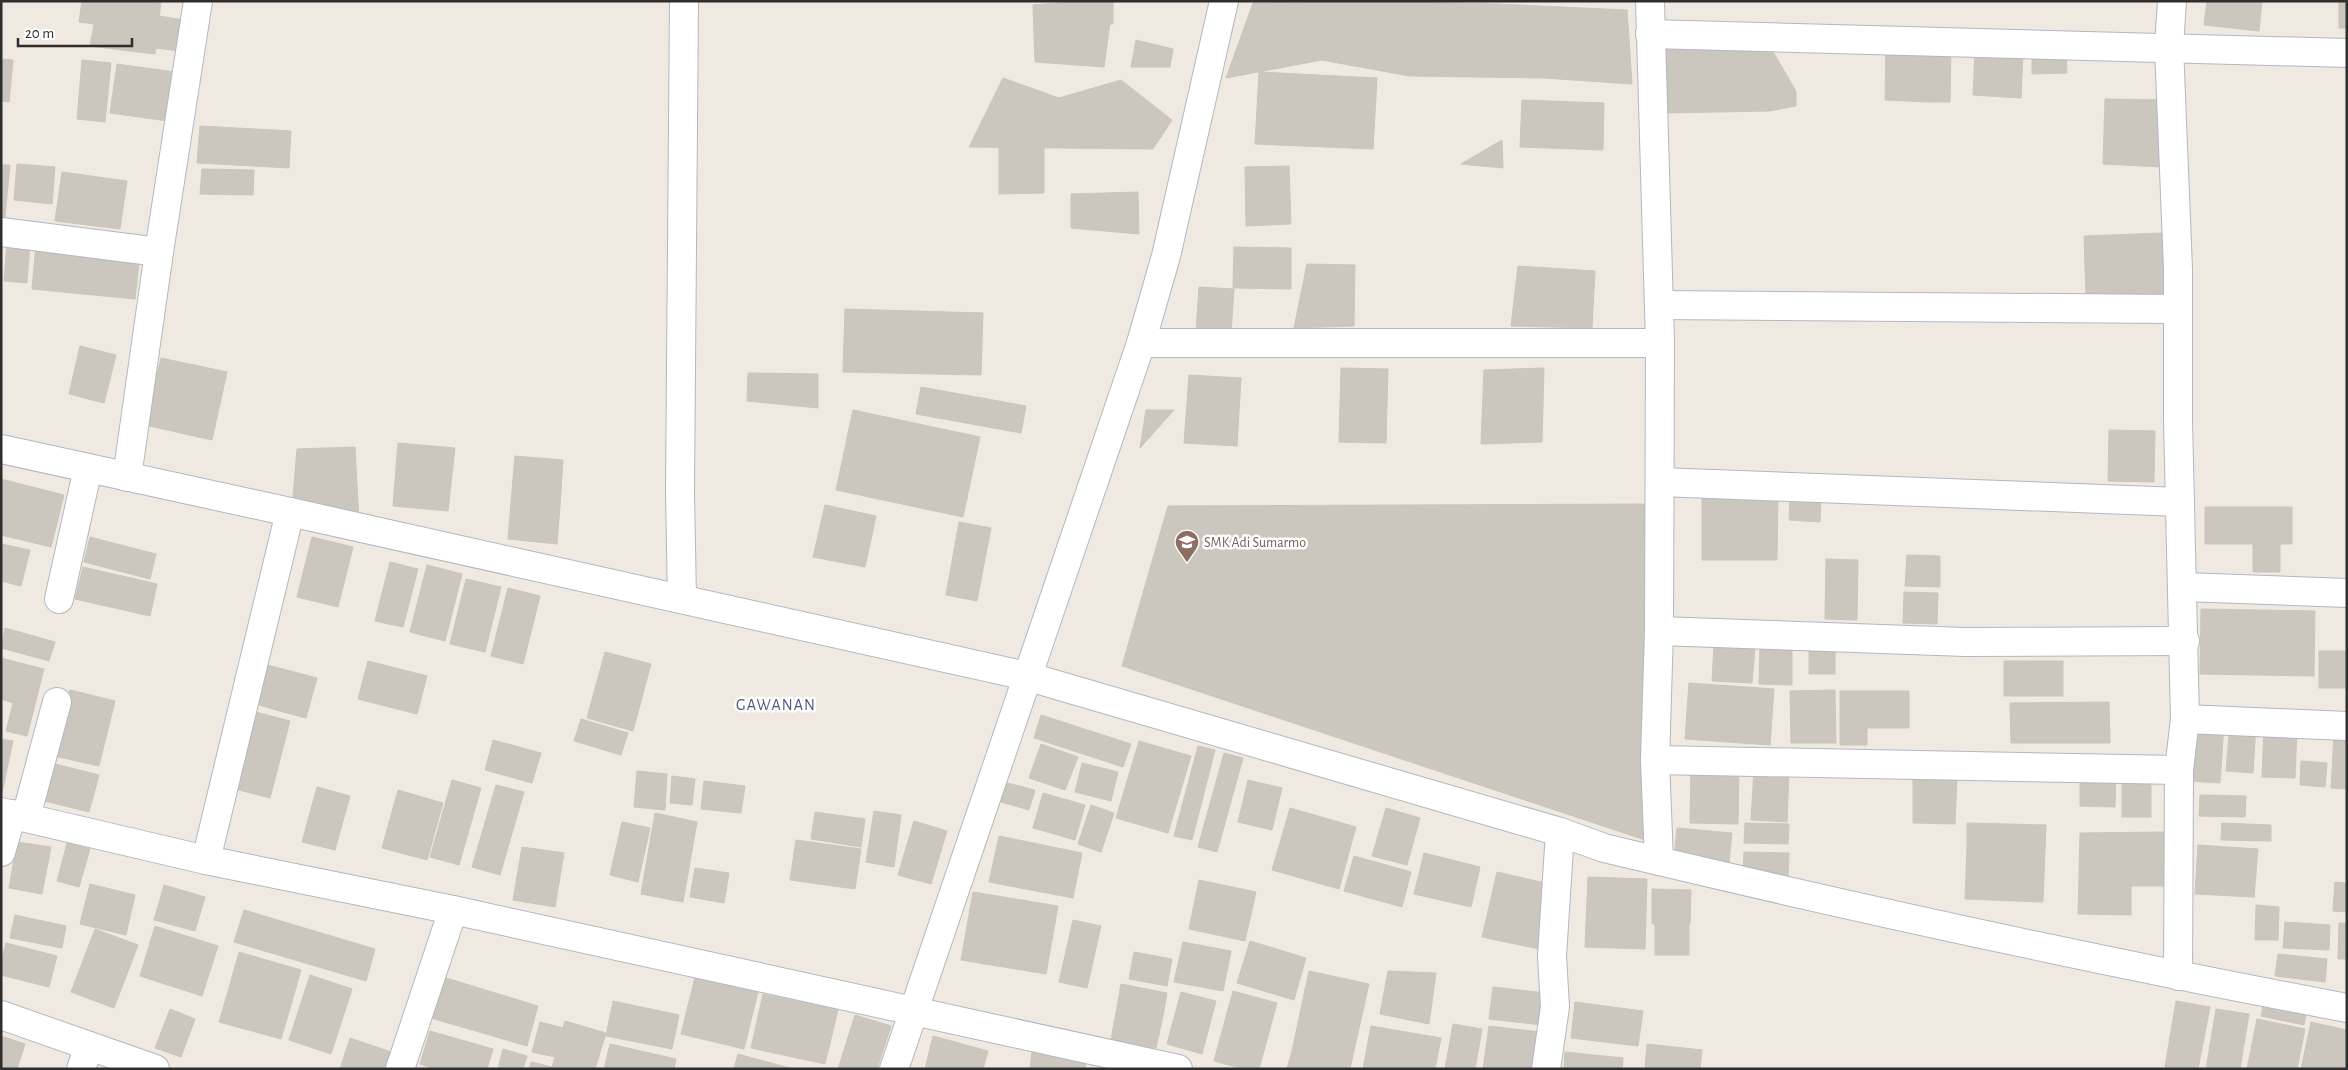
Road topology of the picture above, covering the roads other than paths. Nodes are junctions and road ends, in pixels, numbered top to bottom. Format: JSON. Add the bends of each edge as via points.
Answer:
{"nodes":[{"id":1,"x":198,"y":1,"type":"edge"},
{"id":2,"x":684,"y":1,"type":"edge"},
{"id":3,"x":1224,"y":1,"type":"edge"},
{"id":4,"x":1650,"y":1,"type":"edge"},
{"id":5,"x":2172,"y":1,"type":"edge"},
{"id":6,"x":1650,"y":34,"type":"junction"},
{"id":7,"x":2169,"y":46,"type":"junction"},
{"id":8,"x":2347,"y":52,"type":"edge"},
{"id":9,"x":1,"y":232,"type":"edge"},
{"id":10,"x":158,"y":252,"type":"junction"},
{"id":11,"x":1659,"y":305,"type":"junction"},
{"id":12,"x":2178,"y":309,"type":"junction"},
{"id":13,"x":1141,"y":343,"type":"junction"},
{"id":14,"x":1660,"y":343,"type":"junction"},
{"id":15,"x":1,"y":449,"type":"edge"},
{"id":16,"x":88,"y":468,"type":"junction"},
{"id":17,"x":127,"y":477,"type":"junction"},
{"id":18,"x":1660,"y":482,"type":"junction"},
{"id":19,"x":2180,"y":502,"type":"junction"},
{"id":20,"x":290,"y":512,"type":"junction"},
{"id":21,"x":2183,"y":587,"type":"junction"},
{"id":22,"x":2347,"y":593,"type":"edge"},
{"id":23,"x":59,"y":599,"type":"dead end"},
{"id":24,"x":682,"y":599,"type":"junction"},
{"id":25,"x":1659,"y":631,"type":"junction"},
{"id":26,"x":2185,"y":641,"type":"junction"},
{"id":27,"x":1026,"y":676,"type":"junction"},
{"id":28,"x":57,"y":702,"type":"dead end"},
{"id":29,"x":2185,"y":719,"type":"junction"},
{"id":30,"x":2347,"y":726,"type":"edge"},
{"id":31,"x":1656,"y":760,"type":"junction"},
{"id":32,"x":2179,"y":770,"type":"junction"},
{"id":33,"x":13,"y":814,"type":"edge"},
{"id":34,"x":1560,"y":832,"type":"junction"},
{"id":35,"x":1,"y":852,"type":"edge"},
{"id":36,"x":206,"y":860,"type":"junction"},
{"id":37,"x":1659,"y":861,"type":"junction"},
{"id":38,"x":453,"y":910,"type":"junction"},
{"id":39,"x":2178,"y":976,"type":"junction"},
{"id":40,"x":2347,"y":1008,"type":"edge"},
{"id":41,"x":913,"y":1010,"type":"junction"},
{"id":42,"x":1,"y":1015,"type":"edge"},
{"id":43,"x":85,"y":1057,"type":"edge"},
{"id":44,"x":154,"y":1069,"type":"edge"},
{"id":45,"x":400,"y":1069,"type":"edge"},
{"id":46,"x":894,"y":1069,"type":"edge"},
{"id":47,"x":1178,"y":1069,"type":"edge"},
{"id":48,"x":1546,"y":1069,"type":"edge"}],
"edges":[{"from":1,"to":10,"type":"street"},
{"from":2,"to":24,"type":"street"},
{"from":3,"to":13,"type":"street","via":[[1166,256]]},
{"from":4,"to":6,"type":"street"},
{"from":5,"to":7,"type":"street"},
{"from":6,"to":7,"type":"street"},
{"from":6,"to":11,"type":"street"},
{"from":7,"to":8,"type":"street"},
{"from":7,"to":12,"type":"street"},
{"from":9,"to":10,"type":"street"},
{"from":10,"to":17,"type":"street"},
{"from":11,"to":12,"type":"street"},
{"from":11,"to":14,"type":"street"},
{"from":12,"to":19,"type":"street"},
{"from":13,"to":14,"type":"street"},
{"from":13,"to":27,"type":"street"},
{"from":14,"to":18,"type":"street"},
{"from":15,"to":16,"type":"street"},
{"from":16,"to":17,"type":"street"},
{"from":16,"to":23,"type":"street"},
{"from":17,"to":20,"type":"street"},
{"from":18,"to":19,"type":"street"},
{"from":18,"to":25,"type":"street"},
{"from":19,"to":21,"type":"street"},
{"from":20,"to":24,"type":"street"},
{"from":20,"to":36,"type":"street"},
{"from":21,"to":22,"type":"street"},
{"from":21,"to":26,"type":"street"},
{"from":24,"to":27,"type":"street"},
{"from":25,"to":26,"type":"street","via":[[1965,642]]},
{"from":25,"to":31,"type":"street"},
{"from":26,"to":29,"type":"street"},
{"from":27,"to":34,"type":"street"},
{"from":27,"to":41,"type":"street"},
{"from":28,"to":33,"type":"street"},
{"from":29,"to":30,"type":"street"},
{"from":29,"to":32,"type":"street"},
{"from":31,"to":32,"type":"street"},
{"from":31,"to":37,"type":"street"},
{"from":32,"to":39,"type":"street"},
{"from":33,"to":35,"type":"street"},
{"from":33,"to":36,"type":"street"},
{"from":34,"to":37,"type":"street","via":[[1604,848]]},
{"from":34,"to":48,"type":"street","via":[[1552,956],[1555,1008]]},
{"from":36,"to":38,"type":"street"},
{"from":37,"to":39,"type":"street"},
{"from":38,"to":41,"type":"street"},
{"from":38,"to":45,"type":"street"},
{"from":39,"to":40,"type":"street"},
{"from":41,"to":46,"type":"street"},
{"from":41,"to":47,"type":"street"},
{"from":42,"to":43,"type":"street"},
{"from":43,"to":44,"type":"street"}]}
